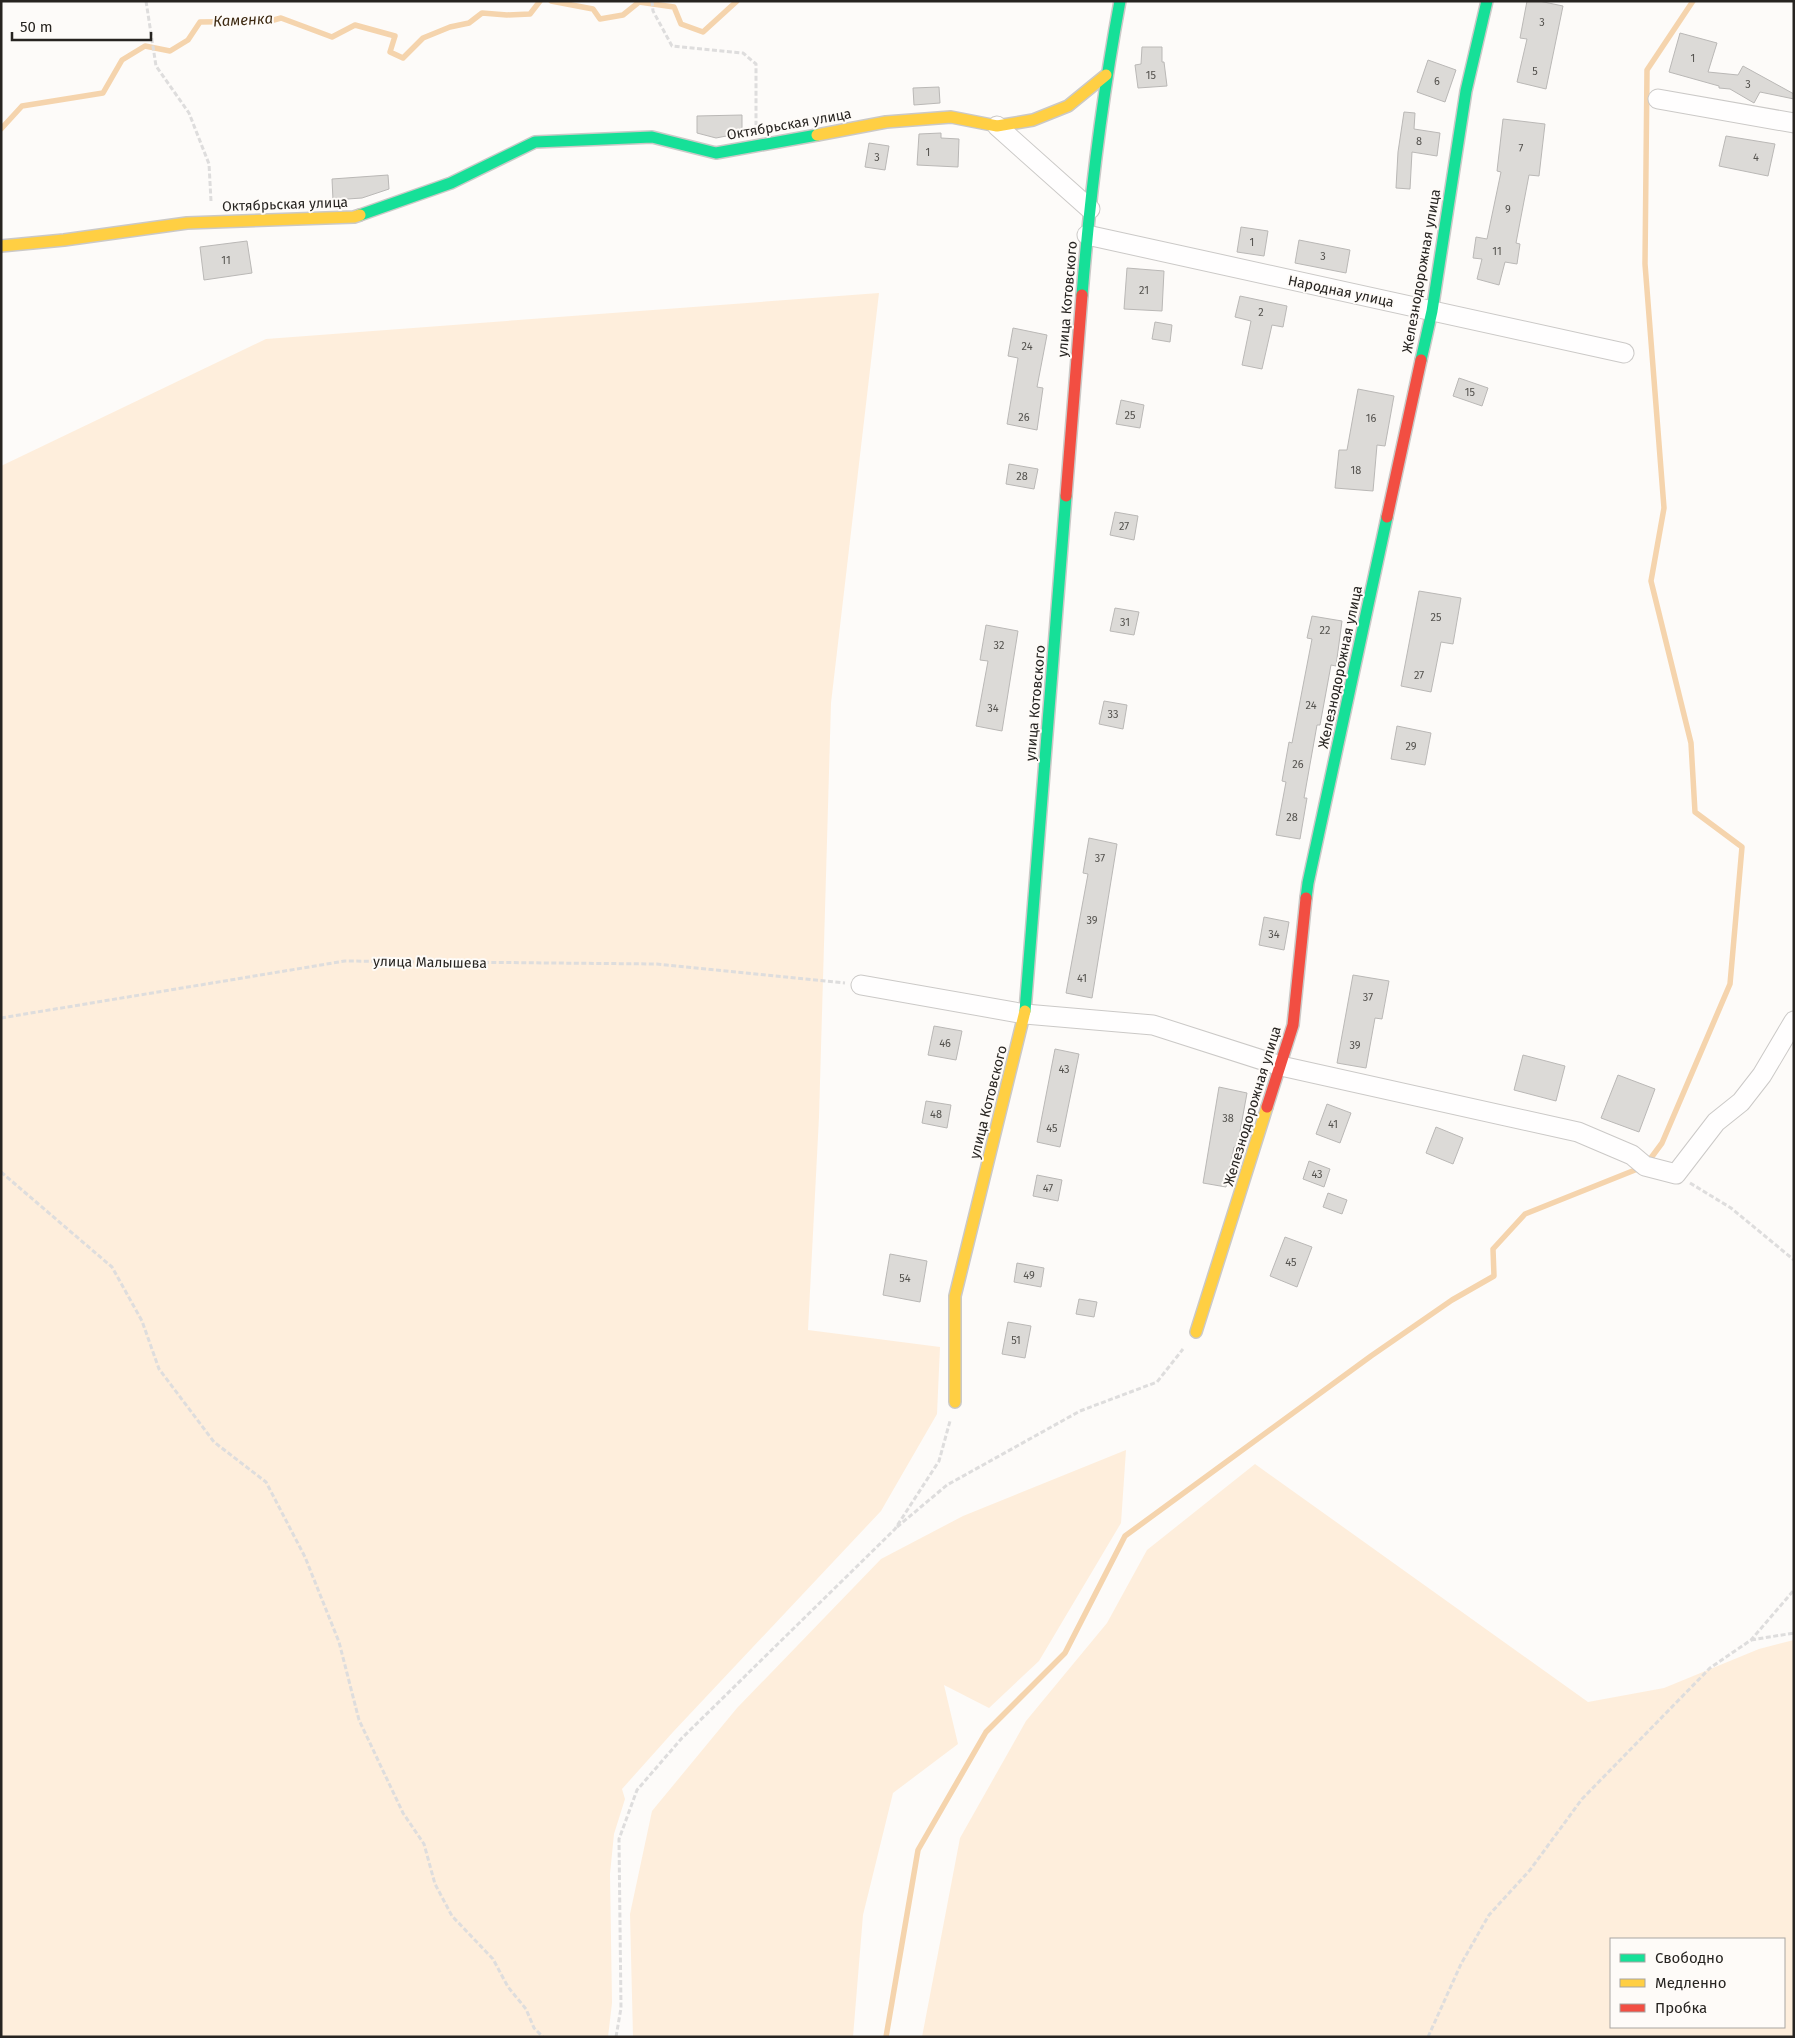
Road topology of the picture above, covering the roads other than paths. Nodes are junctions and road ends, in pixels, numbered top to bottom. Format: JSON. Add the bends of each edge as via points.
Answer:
{"nodes":[{"id":1,"x":1120,"y":1,"type":"edge"},
{"id":2,"x":1487,"y":1,"type":"edge"},
{"id":3,"x":1106,"y":75,"type":"junction"},
{"id":4,"x":1658,"y":99,"type":"dead end"},
{"id":5,"x":1794,"y":122,"type":"edge"},
{"id":6,"x":997,"y":126,"type":"junction"},
{"id":7,"x":1090,"y":209,"type":"junction"},
{"id":8,"x":1087,"y":235,"type":"junction"},
{"id":9,"x":1,"y":246,"type":"edge"},
{"id":10,"x":1432,"y":311,"type":"junction"},
{"id":11,"x":1624,"y":354,"type":"dead end"},
{"id":12,"x":862,"y":985,"type":"road end"},
{"id":13,"x":1026,"y":1014,"type":"junction"},
{"id":14,"x":1794,"y":1021,"type":"edge"},
{"id":15,"x":1281,"y":1066,"type":"junction"},
{"id":16,"x":1196,"y":1332,"type":"road end"},
{"id":17,"x":955,"y":1402,"type":"road end"}],
"edges":[{"from":1,"to":3,"type":"street","name":"улица Котовского"},
{"from":2,"to":10,"type":"street","name":"Железнодорожная улица","via":[[1466,91]]},
{"from":3,"to":6,"type":"street","name":"Октябрьская улица","via":[[1068,106],[1033,120]]},
{"from":3,"to":7,"type":"street","name":"улица Котовского"},
{"from":4,"to":5,"type":"street"},
{"from":6,"to":7,"type":"street"},
{"from":6,"to":9,"type":"street","name":"Октябрьская улица","via":[[951,117],[886,122],[716,153],[652,137],[535,142],[451,183],[354,217],[187,223]]},
{"from":7,"to":8,"type":"street","name":"улица Котовского"},
{"from":8,"to":10,"type":"street","name":"Народная улица"},
{"from":8,"to":13,"type":"street","name":"улица Котовского"},
{"from":10,"to":11,"type":"street","name":"Народная улица"},
{"from":10,"to":15,"type":"street","name":"Железнодорожная улица","via":[[1308,883],[1293,1025]]},
{"from":12,"to":13,"type":"street"},
{"from":13,"to":15,"type":"street","via":[[1153,1026]]},
{"from":13,"to":17,"type":"street","name":"улица Котовского","via":[[956,1296]]},
{"from":14,"to":15,"type":"street","via":[[1762,1075],[1741,1102],[1716,1122],[1676,1174],[1645,1166],[1632,1155],[1578,1132]]},
{"from":15,"to":16,"type":"street","name":"Железнодорожная улица"}]}
